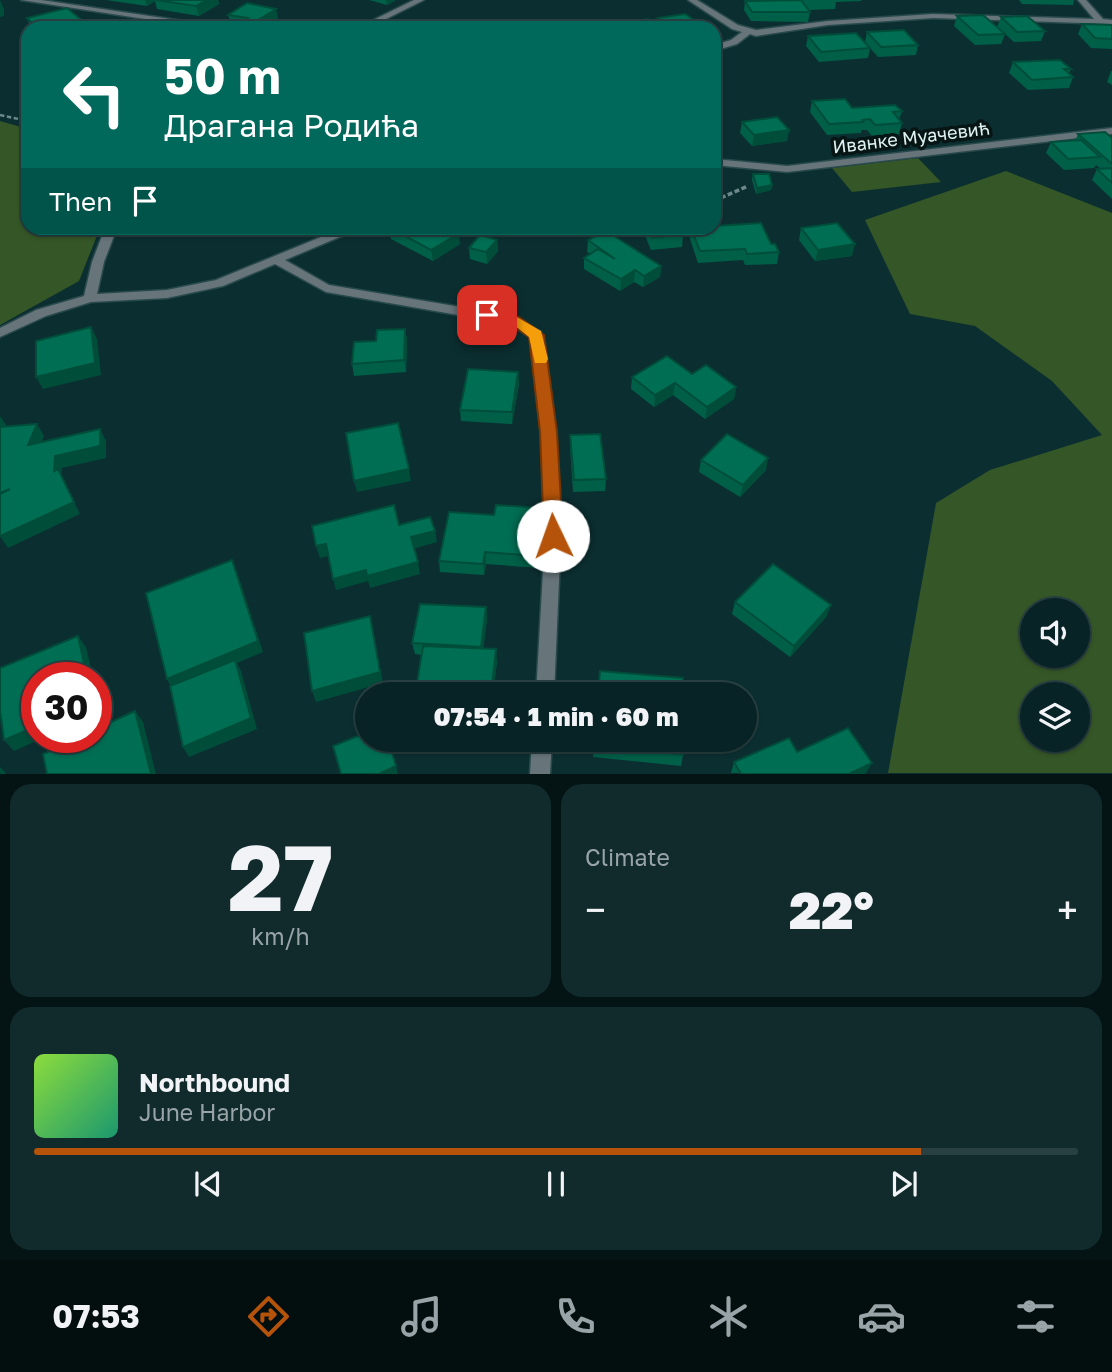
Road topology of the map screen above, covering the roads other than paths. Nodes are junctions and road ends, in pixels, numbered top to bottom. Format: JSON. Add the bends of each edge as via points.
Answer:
{"nodes":[{"id":1,"x":25,"y":0,"type":"edge"},
{"id":2,"x":420,"y":0,"type":"edge"},
{"id":3,"x":692,"y":0,"type":"edge"},
{"id":4,"x":1082,"y":0,"type":"edge"},
{"id":5,"x":170,"y":21,"type":"edge"},
{"id":6,"x":376,"y":21,"type":"edge"},
{"id":7,"x":1101,"y":22,"type":"junction"},
{"id":8,"x":1112,"y":22,"type":"edge"},
{"id":9,"x":748,"y":31,"type":"junction"},
{"id":10,"x":721,"y":46,"type":"edge"},
{"id":11,"x":1112,"y":131,"type":"edge"},
{"id":12,"x":721,"y":163,"type":"edge"},
{"id":13,"x":108,"y":235,"type":"edge"},
{"id":14,"x":336,"y":235,"type":"edge"},
{"id":15,"x":277,"y":260,"type":"junction"},
{"id":16,"x":90,"y":298,"type":"junction"},
{"id":17,"x":0,"y":333,"type":"edge"},
{"id":18,"x":546,"y":682,"type":"edge"},
{"id":19,"x":541,"y":752,"type":"edge"},
{"id":20,"x":540,"y":774,"type":"edge"}],
"edges":[{"from":1,"to":5,"type":"street"},
{"from":2,"to":6,"type":"street"},
{"from":3,"to":9,"type":"street"},
{"from":4,"to":7,"type":"street"},
{"from":7,"to":8,"type":"street"},
{"from":7,"to":9,"type":"street","via":[[933,16]]},
{"from":9,"to":10,"type":"street"},
{"from":11,"to":12,"type":"street","name":"Иванке Муачевић","via":[[783,169]]},
{"from":13,"to":16,"type":"street"},
{"from":14,"to":15,"type":"street"},
{"from":15,"to":16,"type":"street","via":[[191,291]]},
{"from":15,"to":18,"type":"street","via":[[326,288],[514,320],[536,335],[548,432],[553,536]]},
{"from":16,"to":17,"type":"street","via":[[41,313]]},
{"from":19,"to":20,"type":"street"}]}
